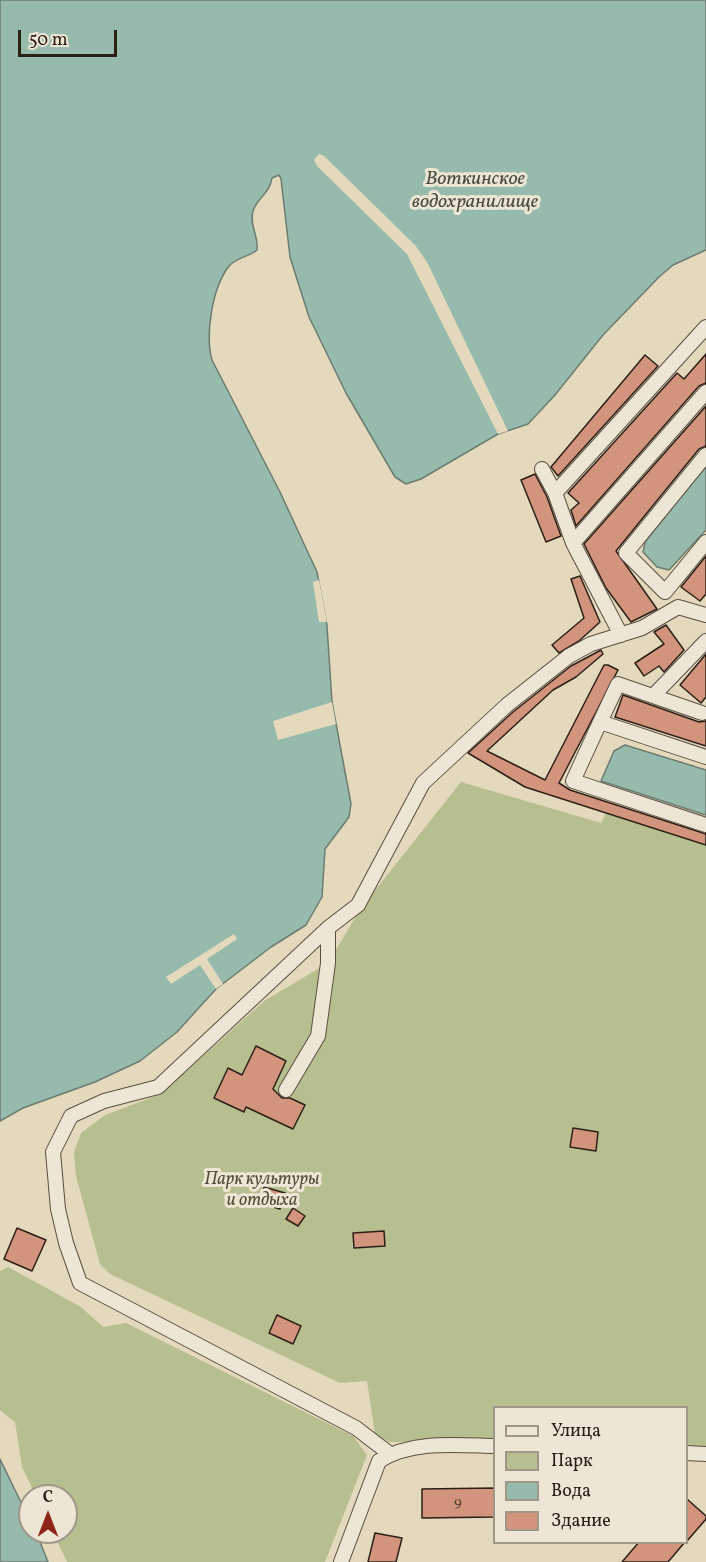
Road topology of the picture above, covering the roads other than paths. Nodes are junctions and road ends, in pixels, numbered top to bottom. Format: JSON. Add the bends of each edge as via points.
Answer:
{"nodes":[{"id":1,"x":706,"y":327,"type":"edge"},
{"id":2,"x":706,"y":392,"type":"edge"},
{"id":3,"x":706,"y":455,"type":"edge"},
{"id":4,"x":542,"y":469,"type":"dead end"},
{"id":5,"x":555,"y":493,"type":"junction"},
{"id":6,"x":706,"y":542,"type":"edge"},
{"id":7,"x":573,"y":543,"type":"junction"},
{"id":8,"x":665,"y":592,"type":"junction"},
{"id":9,"x":678,"y":607,"type":"junction"},
{"id":10,"x":705,"y":614,"type":"edge"},
{"id":11,"x":621,"y":635,"type":"junction"},
{"id":12,"x":706,"y":640,"type":"edge"},
{"id":13,"x":653,"y":696,"type":"junction"},
{"id":14,"x":705,"y":711,"type":"edge"},
{"id":15,"x":600,"y":722,"type":"junction"},
{"id":16,"x":706,"y":757,"type":"edge"},
{"id":17,"x":706,"y":825,"type":"edge"},
{"id":18,"x":328,"y":928,"type":"junction"},
{"id":19,"x":286,"y":1090,"type":"dead end"},
{"id":20,"x":493,"y":1446,"type":"edge"},
{"id":21,"x":688,"y":1453,"type":"edge"},
{"id":22,"x":390,"y":1454,"type":"junction"},
{"id":23,"x":706,"y":1454,"type":"edge"},
{"id":24,"x":341,"y":1562,"type":"edge"}],
"edges":[{"from":1,"to":5,"type":"street"},
{"from":2,"to":7,"type":"street"},
{"from":3,"to":8,"type":"street","via":[[626,553]]},
{"from":4,"to":5,"type":"street"},
{"from":5,"to":7,"type":"street"},
{"from":6,"to":8,"type":"street"},
{"from":7,"to":11,"type":"street"},
{"from":8,"to":9,"type":"street"},
{"from":9,"to":10,"type":"street"},
{"from":9,"to":11,"type":"street"},
{"from":11,"to":18,"type":"street","via":[[569,656],[507,705],[423,783],[358,905]]},
{"from":12,"to":13,"type":"street"},
{"from":13,"to":14,"type":"street"},
{"from":13,"to":15,"type":"street","via":[[618,684]]},
{"from":15,"to":16,"type":"street"},
{"from":15,"to":17,"type":"street","via":[[573,781]]},
{"from":18,"to":19,"type":"street","via":[[328,963],[318,1036]]},
{"from":18,"to":22,"type":"street","via":[[158,1087],[104,1101],[71,1116],[53,1152],[58,1209],[80,1283],[356,1428]]},
{"from":20,"to":22,"type":"street","via":[[440,1444]]},
{"from":21,"to":23,"type":"street"},
{"from":22,"to":24,"type":"street","via":[[379,1461]]}]}
